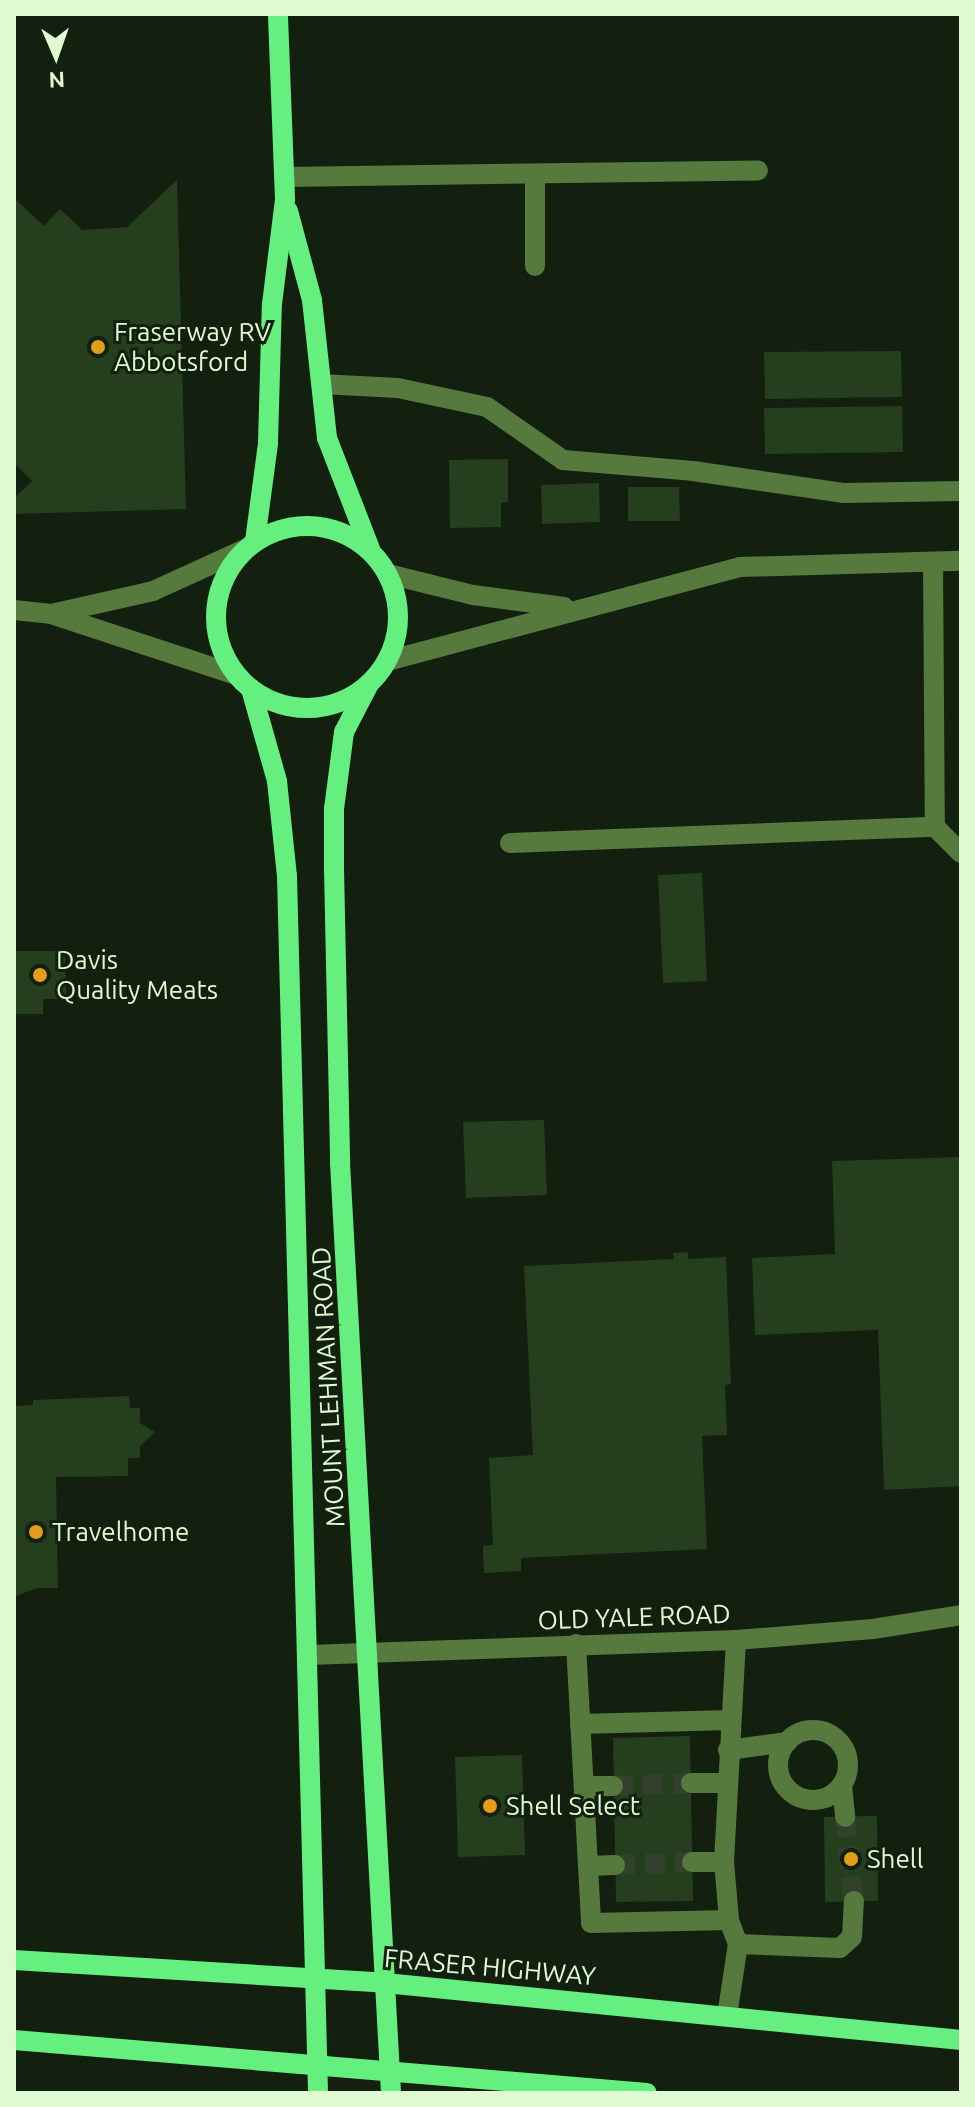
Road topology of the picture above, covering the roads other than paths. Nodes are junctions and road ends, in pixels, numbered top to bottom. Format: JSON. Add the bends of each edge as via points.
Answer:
{"nodes":[{"id":1,"x":278,"y":14,"type":"edge"},
{"id":2,"x":758,"y":170,"type":"dead end"},
{"id":3,"x":535,"y":176,"type":"junction"},
{"id":4,"x":284,"y":177,"type":"junction"},
{"id":5,"x":285,"y":199,"type":"junction"},
{"id":6,"x":535,"y":266,"type":"dead end"},
{"id":7,"x":321,"y":384,"type":"junction"},
{"id":8,"x":961,"y":491,"type":"edge"},
{"id":9,"x":250,"y":545,"type":"junction"},
{"id":10,"x":370,"y":549,"type":"junction"},
{"id":11,"x":961,"y":561,"type":"edge"},
{"id":12,"x":933,"y":562,"type":"junction"},
{"id":13,"x":388,"y":574,"type":"junction"},
{"id":14,"x":571,"y":608,"type":"junction"},
{"id":15,"x":14,"y":610,"type":"edge"},
{"id":16,"x":51,"y":614,"type":"junction"},
{"id":17,"x":387,"y":661,"type":"junction"},
{"id":18,"x":244,"y":682,"type":"junction"},
{"id":19,"x":369,"y":684,"type":"junction"},
{"id":20,"x":935,"y":827,"type":"junction"},
{"id":21,"x":510,"y":843,"type":"dead end"},
{"id":22,"x":961,"y":853,"type":"edge"},
{"id":23,"x":961,"y":1615,"type":"edge"},
{"id":24,"x":736,"y":1640,"type":"junction"},
{"id":25,"x":576,"y":1644,"type":"junction"},
{"id":26,"x":367,"y":1653,"type":"junction"},
{"id":27,"x":308,"y":1655,"type":"junction"},
{"id":28,"x":730,"y":1720,"type":"junction"},
{"id":29,"x":580,"y":1724,"type":"junction"},
{"id":30,"x":787,"y":1742,"type":"junction"},
{"id":31,"x":728,"y":1750,"type":"junction"},
{"id":32,"x":691,"y":1783,"type":"tunnel mouth"},
{"id":33,"x":726,"y":1783,"type":"junction"},
{"id":34,"x":584,"y":1786,"type":"junction"},
{"id":35,"x":613,"y":1786,"type":"tunnel mouth"},
{"id":36,"x":842,"y":1786,"type":"junction"},
{"id":37,"x":845,"y":1817,"type":"tunnel mouth"},
{"id":38,"x":692,"y":1862,"type":"tunnel mouth"},
{"id":39,"x":724,"y":1862,"type":"junction"},
{"id":40,"x":615,"y":1865,"type":"tunnel mouth"},
{"id":41,"x":588,"y":1866,"type":"junction"},
{"id":42,"x":854,"y":1901,"type":"tunnel mouth"},
{"id":43,"x":729,"y":1920,"type":"junction"},
{"id":44,"x":738,"y":1944,"type":"junction"},
{"id":45,"x":14,"y":1960,"type":"edge"},
{"id":46,"x":317,"y":1978,"type":"junction"},
{"id":47,"x":385,"y":1983,"type":"junction"},
{"id":48,"x":727,"y":2016,"type":"junction"},
{"id":49,"x":14,"y":2040,"type":"edge"},
{"id":50,"x":961,"y":2040,"type":"edge"},
{"id":51,"x":317,"y":2065,"type":"junction"},
{"id":52,"x":391,"y":2072,"type":"junction"},
{"id":53,"x":318,"y":2093,"type":"edge"},
{"id":54,"x":391,"y":2093,"type":"edge"},
{"id":55,"x":647,"y":2093,"type":"edge"}],
"edges":[{"from":1,"to":4,"type":"main road"},
{"from":2,"to":3,"type":"street"},
{"from":3,"to":4,"type":"street"},
{"from":3,"to":6,"type":"street"},
{"from":4,"to":5,"type":"main road"},
{"from":5,"to":7,"type":"main road","via":[[312,300]]},
{"from":5,"to":9,"type":"main road","via":[[272,304],[270,429]]},
{"from":7,"to":8,"type":"street","via":[[398,388],[487,407],[563,460],[693,471],[844,493]]},
{"from":7,"to":10,"type":"main road","via":[[331,452]]},
{"from":9,"to":10,"type":"main road","via":[[283,527],[314,525],[344,533]]},
{"from":9,"to":16,"type":"street","via":[[153,591]]},
{"from":9,"to":18,"type":"main road","via":[[219,589],[214,620],[221,650]]},
{"from":10,"to":13,"type":"main road"},
{"from":11,"to":12,"type":"street"},
{"from":12,"to":14,"type":"street","via":[[740,567]]},
{"from":12,"to":20,"type":"street"},
{"from":13,"to":14,"type":"street","via":[[473,595]]},
{"from":13,"to":17,"type":"main road","via":[[398,603],[397,633]]},
{"from":14,"to":17,"type":"street"},
{"from":15,"to":16,"type":"street"},
{"from":16,"to":18,"type":"street"},
{"from":17,"to":19,"type":"main road"},
{"from":18,"to":19,"type":"main road","via":[[286,706],[315,708],[344,701]]},
{"from":18,"to":27,"type":"main road","name":"MOUNT LEHMAN ROAD","via":[[277,781],[287,876]]},
{"from":19,"to":26,"type":"main road","name":"MOUNT LEHMAN ROAD","via":[[344,732],[334,809],[340,1163]]},
{"from":20,"to":21,"type":"street"},
{"from":20,"to":22,"type":"street"},
{"from":23,"to":24,"type":"street","name":"OLD YALE ROAD","via":[[873,1629]]},
{"from":24,"to":25,"type":"street","name":"OLD YALE ROAD"},
{"from":24,"to":28,"type":"street"},
{"from":25,"to":26,"type":"street","name":"OLD YALE ROAD"},
{"from":25,"to":29,"type":"street"},
{"from":26,"to":27,"type":"street","name":"OLD YALE ROAD"},
{"from":26,"to":47,"type":"main road","name":"MOUNT LEHMAN ROAD"},
{"from":27,"to":46,"type":"main road","name":"MOUNT LEHMAN ROAD"},
{"from":28,"to":29,"type":"street"},
{"from":28,"to":31,"type":"street"},
{"from":29,"to":34,"type":"street"},
{"from":30,"to":31,"type":"street"},
{"from":30,"to":36,"type":"street","via":[[806,1731],[830,1734],[849,1763]]},
{"from":30,"to":36,"type":"street","via":[[779,1774],[791,1792],[823,1799]]},
{"from":31,"to":33,"type":"street"},
{"from":32,"to":33,"type":"street"},
{"from":33,"to":39,"type":"street"},
{"from":34,"to":35,"type":"street"},
{"from":34,"to":41,"type":"street"},
{"from":36,"to":37,"type":"street"},
{"from":38,"to":39,"type":"street"},
{"from":39,"to":43,"type":"street"},
{"from":40,"to":41,"type":"street"},
{"from":41,"to":43,"type":"street","via":[[591,1923]]},
{"from":42,"to":44,"type":"street","via":[[852,1937],[840,1948]]},
{"from":43,"to":44,"type":"street"},
{"from":44,"to":48,"type":"street"},
{"from":45,"to":46,"type":"main road","name":"FRASER HIGHWAY"},
{"from":46,"to":47,"type":"main road","name":"FRASER HIGHWAY"},
{"from":46,"to":51,"type":"main road","name":"MOUNT LEHMAN ROAD"},
{"from":47,"to":48,"type":"main road","name":"FRASER HIGHWAY"},
{"from":47,"to":52,"type":"main road","name":"MOUNT LEHMAN ROAD"},
{"from":48,"to":50,"type":"main road","name":"FRASER HIGHWAY"},
{"from":49,"to":51,"type":"main road"},
{"from":51,"to":52,"type":"main road"},
{"from":51,"to":53,"type":"main road","name":"MOUNT LEHMAN ROAD"},
{"from":52,"to":54,"type":"main road","name":"MOUNT LEHMAN ROAD"},
{"from":52,"to":55,"type":"main road"}]}
